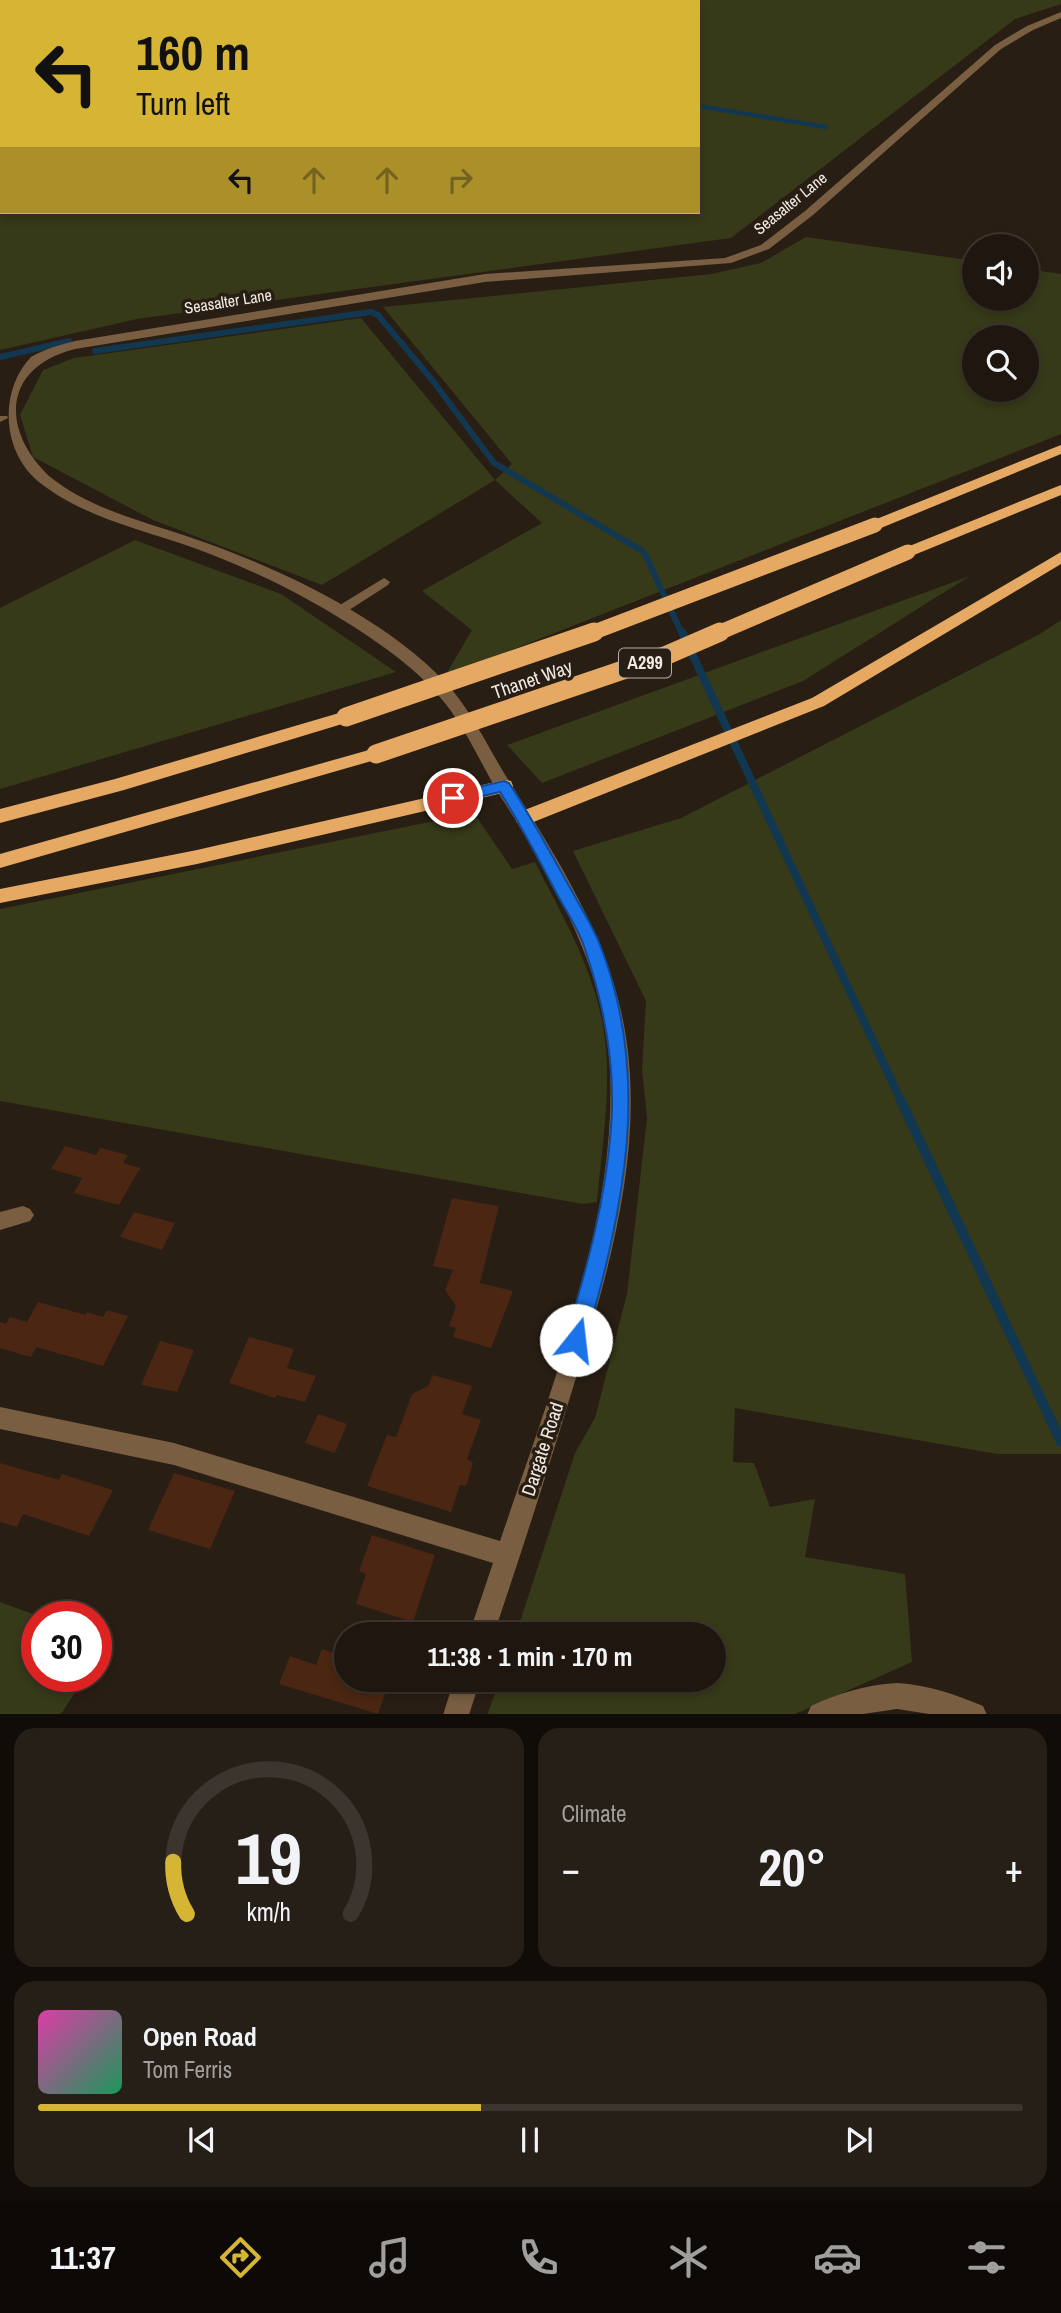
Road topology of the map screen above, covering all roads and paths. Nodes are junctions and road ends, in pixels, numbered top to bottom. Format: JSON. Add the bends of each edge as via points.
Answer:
{"nodes":[{"id":1,"x":1061,"y":15,"type":"edge"},
{"id":2,"x":2,"y":419,"type":"edge"},
{"id":3,"x":1061,"y":449,"type":"edge"},
{"id":4,"x":1061,"y":489,"type":"edge"},
{"id":5,"x":1061,"y":556,"type":"edge"},
{"id":6,"x":384,"y":582,"type":"dead end"},
{"id":7,"x":339,"y":611,"type":"junction"},
{"id":8,"x":716,"y":741,"type":"joint"},
{"id":9,"x":504,"y":786,"type":"junction"},
{"id":10,"x":0,"y":816,"type":"edge"},
{"id":11,"x":524,"y":818,"type":"junction"},
{"id":12,"x":0,"y":861,"type":"edge"},
{"id":13,"x":0,"y":896,"type":"edge"},
{"id":14,"x":23,"y":1215,"type":"dead end"},
{"id":15,"x":0,"y":1221,"type":"edge"},
{"id":16,"x":0,"y":1418,"type":"edge"},
{"id":17,"x":508,"y":1555,"type":"junction"},
{"id":18,"x":486,"y":1622,"type":"edge"},
{"id":19,"x":463,"y":1692,"type":"edge"},
{"id":20,"x":456,"y":1714,"type":"edge"},
{"id":21,"x":820,"y":1714,"type":"edge"},
{"id":22,"x":974,"y":1714,"type":"edge"}],
"edges":[{"from":1,"to":2,"type":"street","name":"Seasalter Lane","via":[[998,47],[799,222],[752,253],[716,262],[485,278],[72,346],[23,368],[10,386]]},
{"from":2,"to":7,"type":"street","name":"Seasalter Lane","via":[[19,461],[68,501],[229,556]]},
{"from":3,"to":10,"type":"highway","name":"Thanet Way","number":"A299","bridge":true,"via":[[752,575],[506,666],[130,782]]},
{"from":4,"to":12,"type":"highway","name":"Thanet Way","number":"A299","bridge":true,"via":[[667,655],[376,754]]},
{"from":5,"to":8,"type":"highway","via":[[818,702]]},
{"from":6,"to":7,"type":"lane"},
{"from":7,"to":9,"type":"street","name":"Seasalter Lane","via":[[420,667],[450,697]]},
{"from":8,"to":11,"type":"highway"},
{"from":9,"to":11,"type":"street","name":"Dargate Road"},
{"from":9,"to":13,"type":"highway","via":[[197,857]]},
{"from":11,"to":17,"type":"street","name":"Dargate Road","via":[[602,971],[617,1045],[621,1128],[589,1293]]},
{"from":14,"to":15,"type":"street"},
{"from":16,"to":17,"type":"street","via":[[174,1454]]},
{"from":17,"to":18,"type":"street","name":"Dargate Road"},
{"from":19,"to":20,"type":"street"},
{"from":21,"to":22,"type":"street","via":[[873,1695],[916,1696]]}]}
